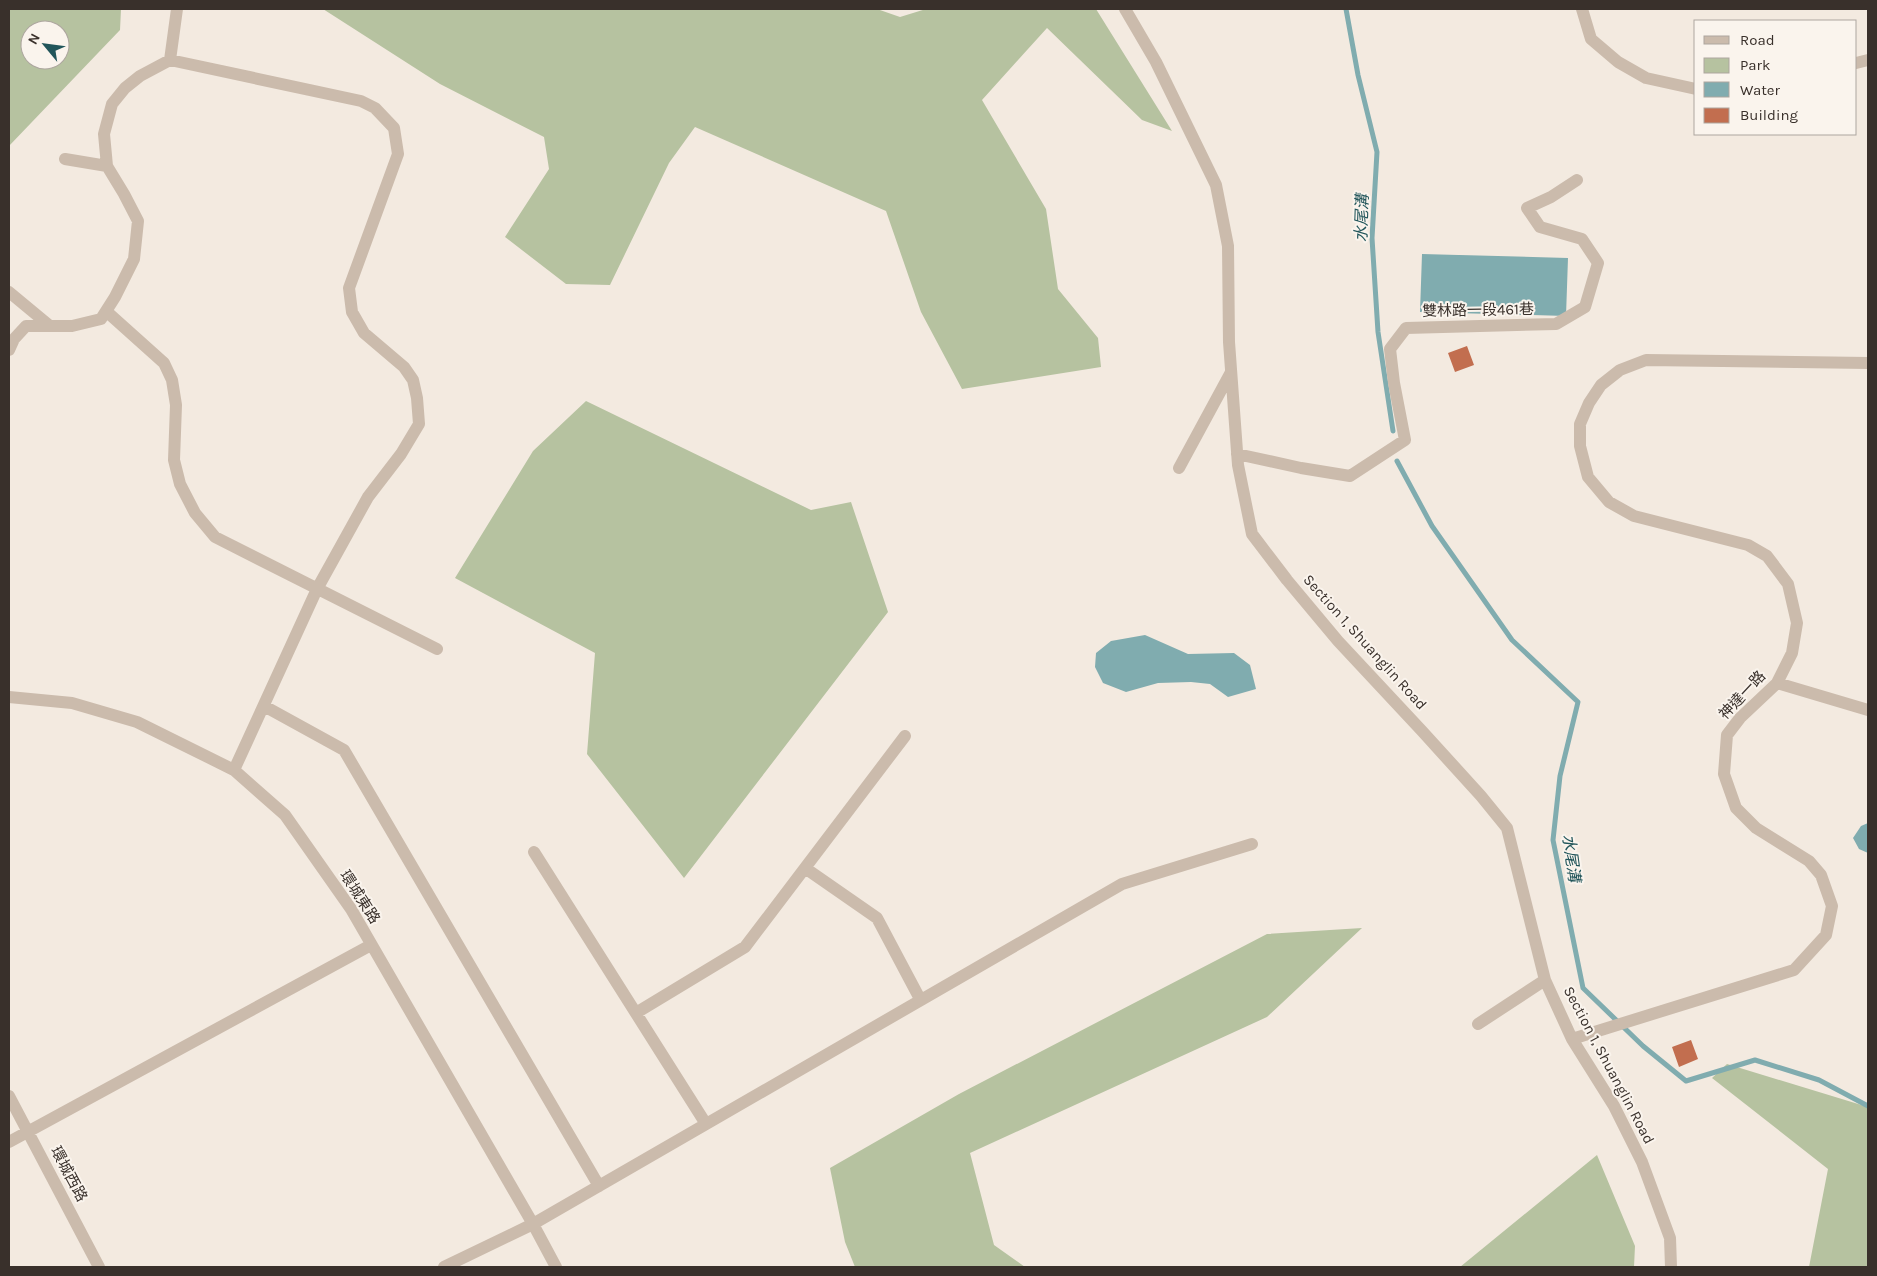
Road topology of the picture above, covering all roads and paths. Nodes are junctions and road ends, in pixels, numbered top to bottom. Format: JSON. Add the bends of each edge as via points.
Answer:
{"nodes":[{"id":1,"x":177,"y":9,"type":"edge"},
{"id":2,"x":1125,"y":9,"type":"edge"},
{"id":3,"x":1582,"y":9,"type":"edge"},
{"id":4,"x":170,"y":60,"type":"junction"},
{"id":5,"x":1694,"y":89,"type":"edge"},
{"id":6,"x":65,"y":159,"type":"dead end"},
{"id":7,"x":107,"y":166,"type":"junction"},
{"id":8,"x":1577,"y":180,"type":"dead end"},
{"id":9,"x":9,"y":292,"type":"edge"},
{"id":10,"x":106,"y":311,"type":"junction"},
{"id":11,"x":50,"y":326,"type":"junction"},
{"id":12,"x":9,"y":350,"type":"edge"},
{"id":13,"x":1868,"y":363,"type":"edge"},
{"id":14,"x":1231,"y":372,"type":"junction"},
{"id":15,"x":1237,"y":454,"type":"junction"},
{"id":16,"x":1179,"y":468,"type":"dead end"},
{"id":17,"x":317,"y":589,"type":"junction"},
{"id":18,"x":437,"y":649,"type":"dead end"},
{"id":19,"x":1777,"y":683,"type":"junction"},
{"id":20,"x":9,"y":697,"type":"edge"},
{"id":21,"x":264,"y":706,"type":"junction"},
{"id":22,"x":1868,"y":710,"type":"edge"},
{"id":23,"x":905,"y":736,"type":"dead end"},
{"id":24,"x":234,"y":770,"type":"junction"},
{"id":25,"x":1252,"y":844,"type":"dead end"},
{"id":26,"x":534,"y":852,"type":"dead end"},
{"id":27,"x":805,"y":868,"type":"junction"},
{"id":28,"x":371,"y":944,"type":"junction"},
{"id":29,"x":1545,"y":980,"type":"junction"},
{"id":30,"x":920,"y":1000,"type":"junction"},
{"id":31,"x":636,"y":1013,"type":"junction"},
{"id":32,"x":1478,"y":1024,"type":"dead end"},
{"id":33,"x":1572,"y":1039,"type":"junction"},
{"id":34,"x":9,"y":1096,"type":"edge"},
{"id":35,"x":706,"y":1124,"type":"junction"},
{"id":36,"x":28,"y":1131,"type":"junction"},
{"id":37,"x":9,"y":1142,"type":"edge"},
{"id":38,"x":599,"y":1186,"type":"junction"},
{"id":39,"x":533,"y":1224,"type":"junction"},
{"id":40,"x":99,"y":1267,"type":"edge"},
{"id":41,"x":444,"y":1267,"type":"edge"},
{"id":42,"x":556,"y":1267,"type":"edge"},
{"id":43,"x":1670,"y":1267,"type":"edge"}],
"edges":[{"from":1,"to":4,"type":"street"},
{"from":2,"to":14,"type":"street","name":"Section 1, Shuanglin Road","via":[[1156,62],[1216,185],[1228,246]]},
{"from":3,"to":5,"type":"street","via":[[1591,39],[1618,62],[1646,78]]},
{"from":4,"to":7,"type":"street","via":[[140,76],[112,104],[104,134]]},
{"from":4,"to":17,"type":"street","via":[[361,101],[375,108],[394,128],[398,154],[349,288],[352,312],[364,333],[404,367],[412,380],[419,424],[368,497]]},
{"from":6,"to":7,"type":"street"},
{"from":7,"to":10,"type":"street","via":[[138,222],[134,259]]},
{"from":8,"to":15,"type":"street","name":"雙林路一段461巷","via":[[1526,208],[1540,227],[1582,239],[1598,263],[1585,306],[1556,324],[1406,328],[1390,349],[1405,440],[1350,476]]},
{"from":9,"to":11,"type":"street"},
{"from":10,"to":11,"type":"street","via":[[101,319],[72,326]]},
{"from":10,"to":17,"type":"street","via":[[164,363],[172,380],[176,405],[174,460],[180,484],[195,513],[215,537]]},
{"from":11,"to":12,"type":"street","via":[[26,326]]},
{"from":13,"to":19,"type":"street","name":"神達一路","via":[[1646,360],[1620,370],[1601,385],[1580,424],[1580,446],[1588,477],[1609,502],[1634,516],[1748,545],[1767,556],[1788,584],[1797,623],[1792,653]]},
{"from":14,"to":15,"type":"street","name":"Section 1, Shuanglin Road"},
{"from":14,"to":16,"type":"street"},
{"from":15,"to":29,"type":"street","name":"Section 1, Shuanglin Road","via":[[1252,534],[1338,641],[1507,828]]},
{"from":17,"to":18,"type":"street"},
{"from":17,"to":21,"type":"street"},
{"from":19,"to":22,"type":"street"},
{"from":19,"to":33,"type":"street","name":"神達一路","via":[[1740,718],[1728,735],[1724,774],[1736,808],[1756,828],[1808,861],[1821,875],[1832,906],[1826,935],[1794,970]]},
{"from":20,"to":24,"type":"street","name":"環城東路","via":[[72,703],[137,722]]},
{"from":21,"to":24,"type":"street"},
{"from":21,"to":38,"type":"street","via":[[344,750]]},
{"from":23,"to":27,"type":"street"},
{"from":24,"to":28,"type":"street","name":"環城東路","via":[[285,815]]},
{"from":25,"to":30,"type":"street","via":[[1122,884]]},
{"from":26,"to":31,"type":"street"},
{"from":27,"to":30,"type":"street","via":[[877,918]]},
{"from":27,"to":31,"type":"street","via":[[745,947]]},
{"from":28,"to":36,"type":"street"},
{"from":28,"to":39,"type":"street","name":"環城東路"},
{"from":29,"to":32,"type":"street"},
{"from":29,"to":33,"type":"street","name":"Section 1, Shuanglin Road"},
{"from":30,"to":35,"type":"street"},
{"from":31,"to":35,"type":"street"},
{"from":33,"to":43,"type":"street","name":"Section 1, Shuanglin Road","via":[[1614,1106],[1642,1162],[1670,1238]]},
{"from":34,"to":36,"type":"street","name":"環城西路"},
{"from":35,"to":38,"type":"street"},
{"from":36,"to":37,"type":"street"},
{"from":36,"to":40,"type":"street","name":"環城西路"},
{"from":38,"to":39,"type":"street"},
{"from":39,"to":41,"type":"street"},
{"from":39,"to":42,"type":"street","name":"環城東路"}]}
